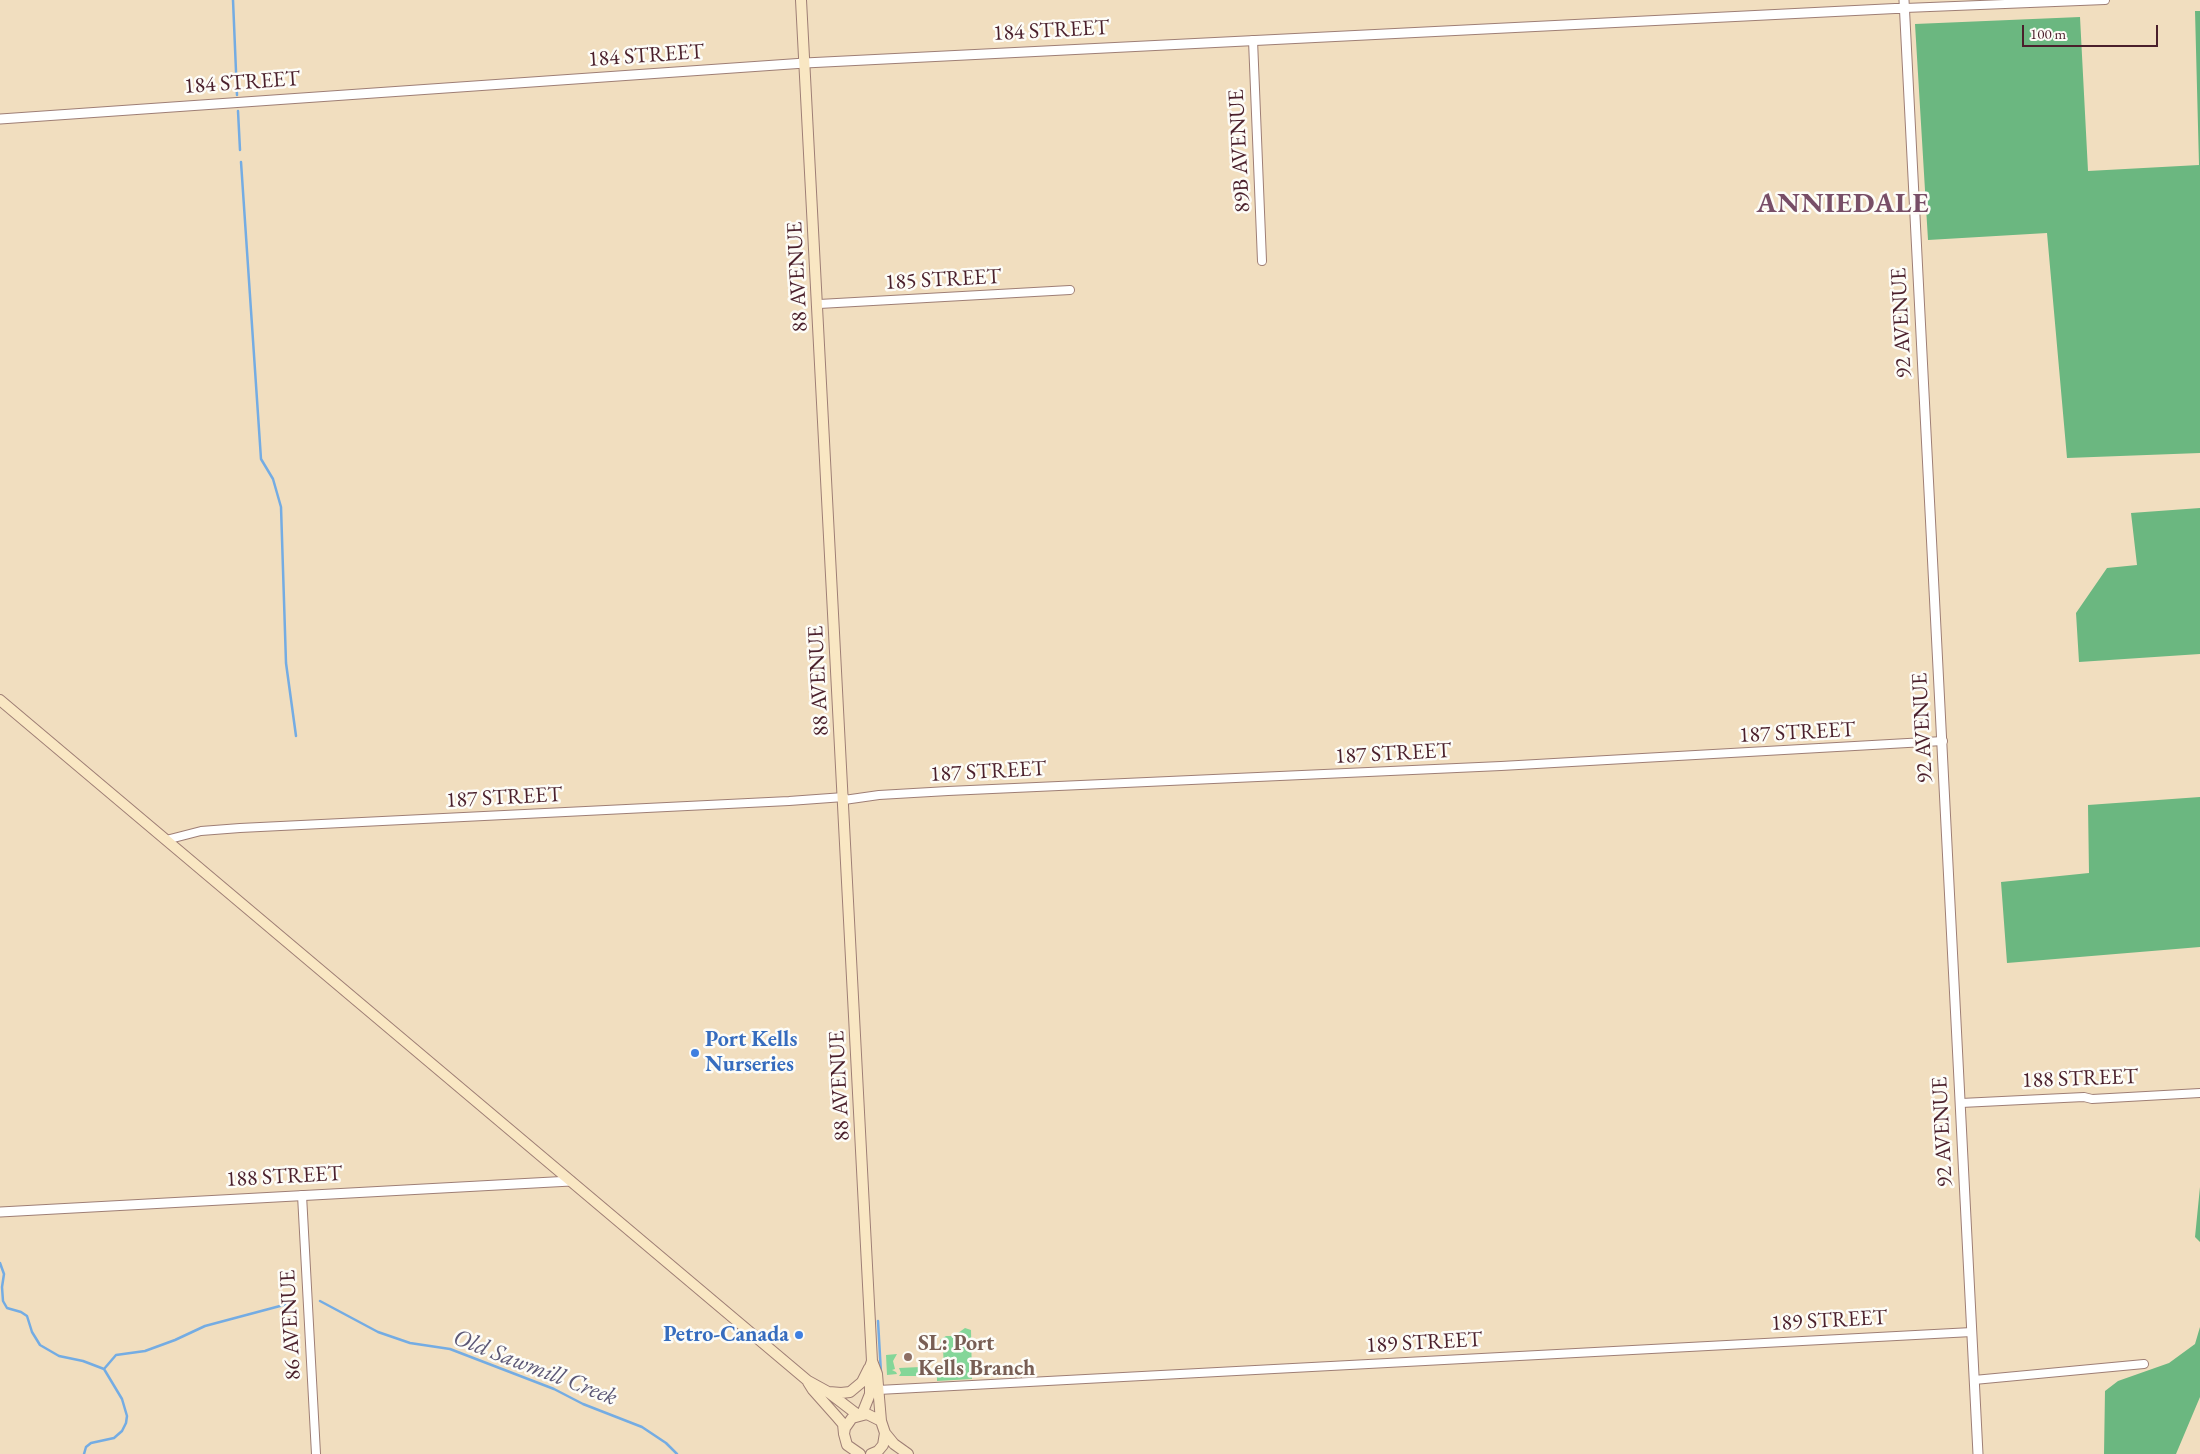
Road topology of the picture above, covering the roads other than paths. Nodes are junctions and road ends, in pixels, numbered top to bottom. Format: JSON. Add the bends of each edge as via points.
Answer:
{"nodes":[{"id":1,"x":801,"y":0,"type":"edge"},
{"id":2,"x":2105,"y":0,"type":"edge"},
{"id":3,"x":1904,"y":4,"type":"edge"},
{"id":4,"x":1253,"y":40,"type":"junction"},
{"id":5,"x":805,"y":63,"type":"junction"},
{"id":6,"x":0,"y":119,"type":"edge"},
{"id":7,"x":1262,"y":261,"type":"dead end"},
{"id":8,"x":1070,"y":290,"type":"dead end"},
{"id":9,"x":818,"y":304,"type":"junction"},
{"id":10,"x":0,"y":700,"type":"edge"},
{"id":11,"x":1943,"y":741,"type":"junction"},
{"id":12,"x":844,"y":798,"type":"junction"},
{"id":13,"x":166,"y":840,"type":"junction"},
{"id":14,"x":2200,"y":1093,"type":"edge"},
{"id":15,"x":1961,"y":1103,"type":"junction"},
{"id":16,"x":571,"y":1181,"type":"junction"},
{"id":17,"x":302,"y":1195,"type":"junction"},
{"id":18,"x":0,"y":1212,"type":"edge"},
{"id":19,"x":1972,"y":1332,"type":"junction"},
{"id":20,"x":871,"y":1364,"type":"junction"},
{"id":21,"x":2144,"y":1364,"type":"dead end"},
{"id":22,"x":1974,"y":1380,"type":"junction"},
{"id":23,"x":808,"y":1381,"type":"junction"},
{"id":24,"x":878,"y":1390,"type":"junction"},
{"id":25,"x":828,"y":1392,"type":"junction"},
{"id":26,"x":860,"y":1414,"type":"junction"},
{"id":27,"x":880,"y":1421,"type":"junction"},
{"id":28,"x":885,"y":1433,"type":"junction"},
{"id":29,"x":844,"y":1434,"type":"junction"},
{"id":30,"x":857,"y":1453,"type":"edge"},
{"id":31,"x":877,"y":1453,"type":"edge"},
{"id":32,"x":316,"y":1454,"type":"edge"},
{"id":33,"x":908,"y":1454,"type":"edge"},
{"id":34,"x":1978,"y":1454,"type":"edge"}],
"edges":[{"from":1,"to":5,"type":"main road","name":"88 AVENUE"},
{"from":2,"to":3,"type":"street","name":"184 STREET"},
{"from":3,"to":4,"type":"street","name":"184 STREET"},
{"from":3,"to":11,"type":"street","name":"92 AVENUE"},
{"from":4,"to":5,"type":"street","name":"184 STREET"},
{"from":4,"to":7,"type":"street","name":"89B AVENUE"},
{"from":5,"to":6,"type":"street","name":"184 STREET"},
{"from":5,"to":9,"type":"main road","name":"88 AVENUE"},
{"from":8,"to":9,"type":"street","name":"185 STREET"},
{"from":9,"to":12,"type":"main road","name":"88 AVENUE"},
{"from":10,"to":13,"type":"main road"},
{"from":11,"to":12,"type":"street","name":"187 STREET"},
{"from":11,"to":15,"type":"street","name":"92 AVENUE"},
{"from":12,"to":13,"type":"street","name":"187 STREET","via":[[240,828],[201,831]]},
{"from":12,"to":20,"type":"main road","name":"88 AVENUE"},
{"from":13,"to":16,"type":"main road"},
{"from":14,"to":15,"type":"street","name":"188 STREET"},
{"from":15,"to":19,"type":"street","name":"92 AVENUE"},
{"from":16,"to":17,"type":"street","name":"188 STREET"},
{"from":16,"to":23,"type":"main road"},
{"from":17,"to":18,"type":"street","name":"188 STREET"},
{"from":17,"to":32,"type":"street","name":"86 AVENUE"},
{"from":19,"to":22,"type":"street","name":"92 AVENUE"},
{"from":19,"to":24,"type":"street","name":"189 STREET"},
{"from":20,"to":24,"type":"main road","name":"88 AVENUE","via":[[876,1367]]},
{"from":20,"to":25,"type":"main road","via":[[862,1382],[850,1392]]},
{"from":20,"to":26,"type":"main road","name":"88 AVENUE","via":[[870,1394]]},
{"from":21,"to":22,"type":"street"},
{"from":22,"to":34,"type":"street","name":"92 AVENUE"},
{"from":23,"to":25,"type":"main road"},
{"from":23,"to":29,"type":"main road","via":[[842,1424]]},
{"from":24,"to":27,"type":"main road","name":"88 AVENUE"},
{"from":25,"to":26,"type":"main road"},
{"from":26,"to":27,"type":"main road","via":[[872,1415]]},
{"from":26,"to":29,"type":"main road","name":"88 AVENUE","via":[[848,1422]]},
{"from":27,"to":28,"type":"main road","name":"88 AVENUE"},
{"from":28,"to":31,"type":"main road"},
{"from":28,"to":33,"type":"main road"},
{"from":29,"to":30,"type":"main road","via":[[847,1445]]}]}
